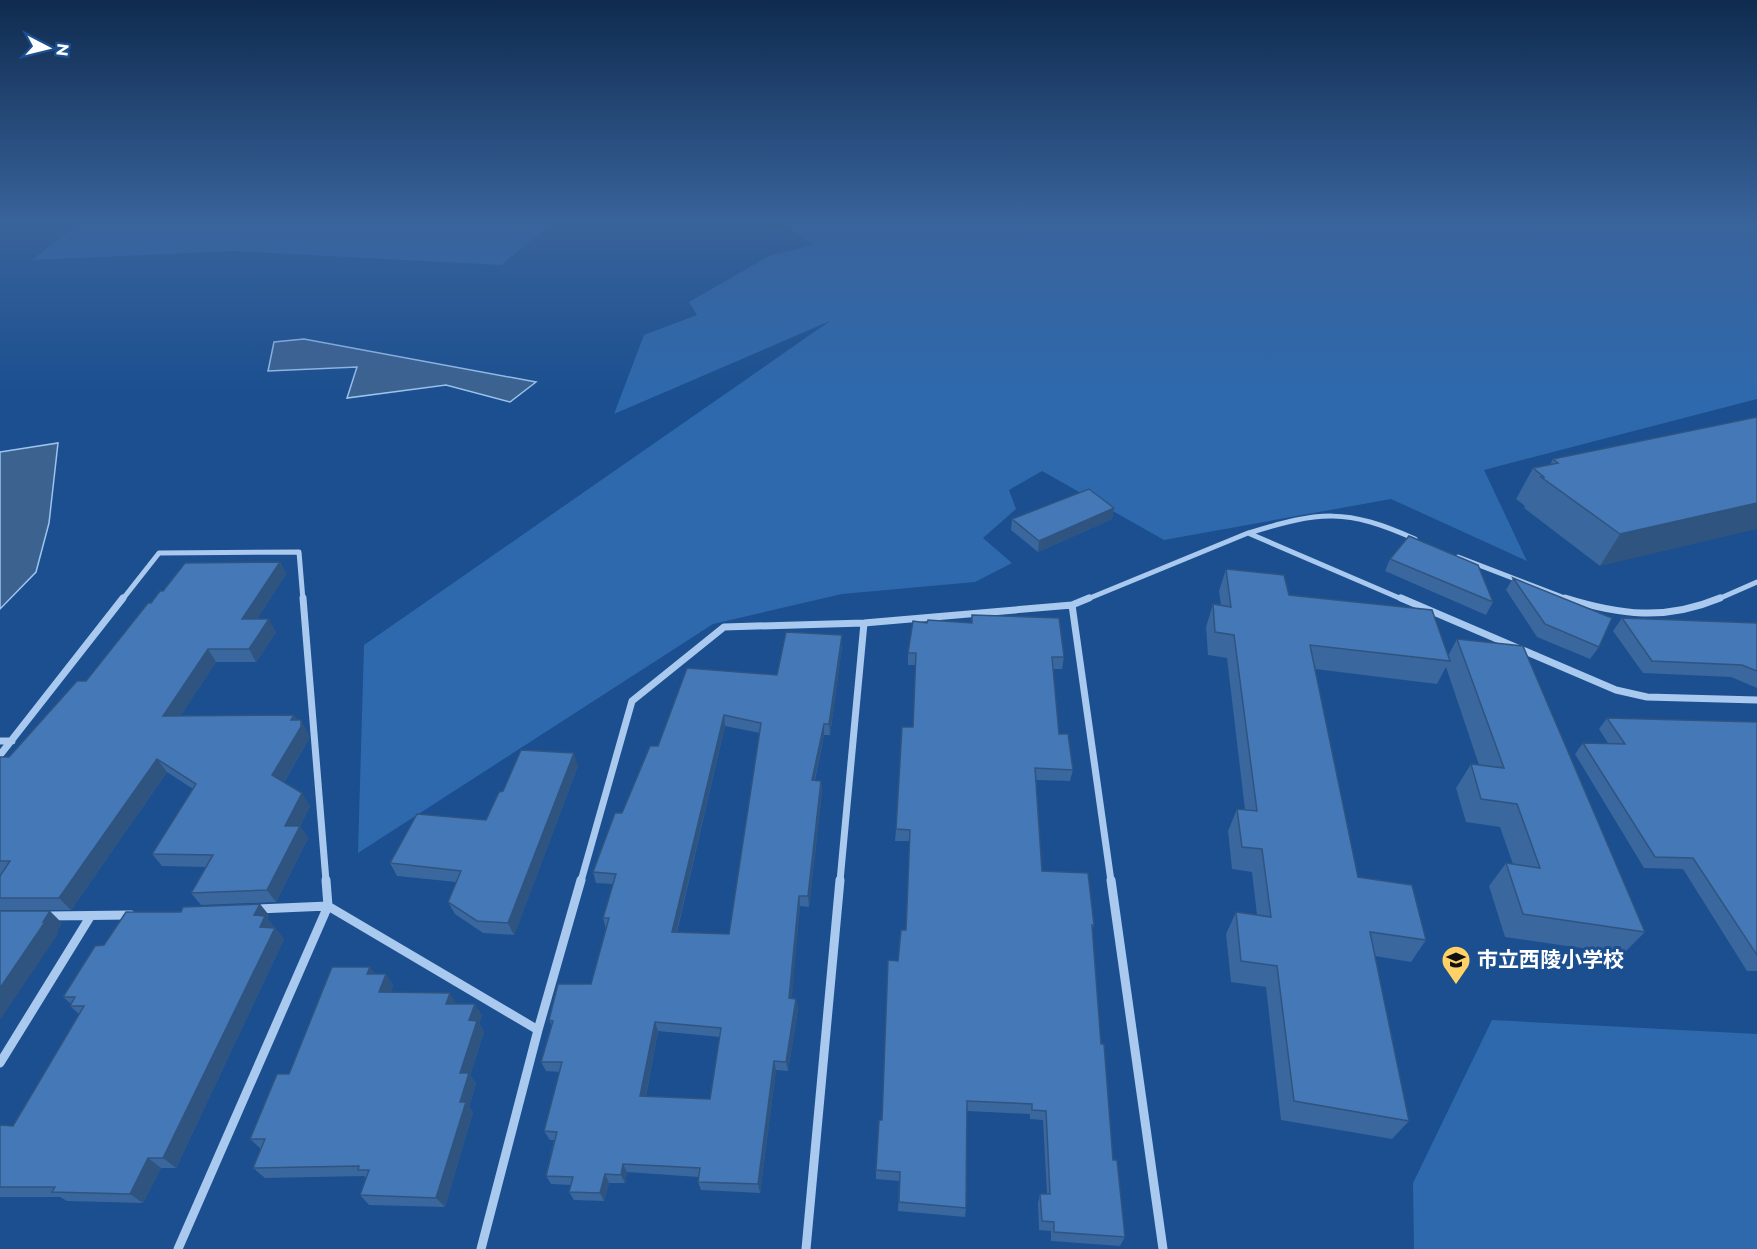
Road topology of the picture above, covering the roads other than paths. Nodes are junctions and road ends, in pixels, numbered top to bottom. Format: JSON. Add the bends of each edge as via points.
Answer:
{"nodes":[{"id":1,"x":1248,"y":533,"type":"junction"},
{"id":2,"x":1420,"y":542,"type":"edge"},
{"id":3,"x":1450,"y":554,"type":"edge"},
{"id":4,"x":1757,"y":582,"type":"edge"},
{"id":5,"x":1072,"y":605,"type":"junction"},
{"id":6,"x":864,"y":623,"type":"junction"},
{"id":7,"x":1757,"y":700,"type":"edge"},
{"id":8,"x":0,"y":741,"type":"edge"},
{"id":9,"x":12,"y":741,"type":"junction"},
{"id":10,"x":0,"y":755,"type":"edge"},
{"id":11,"x":328,"y":906,"type":"junction"},
{"id":12,"x":244,"y":910,"type":"edge"},
{"id":13,"x":137,"y":915,"type":"edge"},
{"id":14,"x":34,"y":916,"type":"edge"},
{"id":15,"x":90,"y":917,"type":"junction"},
{"id":16,"x":538,"y":1030,"type":"junction"},
{"id":17,"x":0,"y":1063,"type":"edge"},
{"id":18,"x":178,"y":1249,"type":"edge"},
{"id":19,"x":481,"y":1249,"type":"edge"},
{"id":20,"x":806,"y":1249,"type":"edge"},
{"id":21,"x":1163,"y":1249,"type":"edge"}],
"edges":[{"from":1,"to":2,"type":"street","via":[[1316,517],[1346,515],[1372,521]]},
{"from":1,"to":5,"type":"street"},
{"from":1,"to":7,"type":"street","via":[[1616,690],[1647,697]]},
{"from":3,"to":4,"type":"street","via":[[1587,606],[1617,613],[1681,612]]},
{"from":5,"to":6,"type":"street"},
{"from":5,"to":21,"type":"street"},
{"from":6,"to":16,"type":"street","via":[[724,627],[632,701]]},
{"from":6,"to":20,"type":"street"},
{"from":8,"to":9,"type":"street"},
{"from":9,"to":10,"type":"street"},
{"from":9,"to":11,"type":"street","via":[[159,553],[299,552]]},
{"from":11,"to":12,"type":"street"},
{"from":11,"to":16,"type":"street"},
{"from":11,"to":18,"type":"street"},
{"from":13,"to":15,"type":"street"},
{"from":14,"to":15,"type":"street"},
{"from":15,"to":17,"type":"street"},
{"from":16,"to":19,"type":"street"}]}
